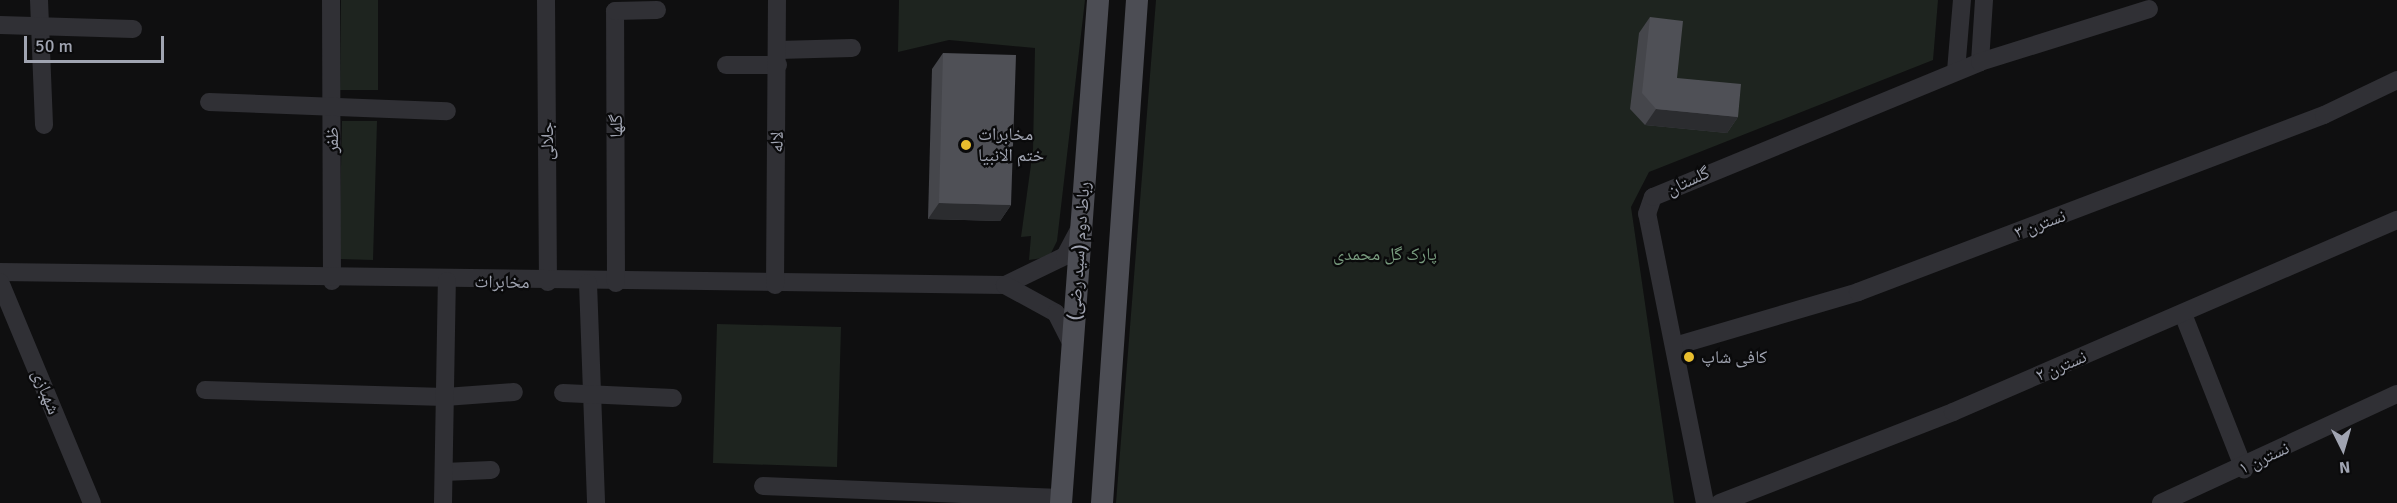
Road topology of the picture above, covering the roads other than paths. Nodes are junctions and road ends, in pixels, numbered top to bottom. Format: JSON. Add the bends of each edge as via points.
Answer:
{"nodes":[{"id":1,"x":39,"y":0,"type":"edge"},
{"id":2,"x":331,"y":0,"type":"edge"},
{"id":3,"x":546,"y":0,"type":"edge"},
{"id":4,"x":777,"y":0,"type":"edge"},
{"id":5,"x":1098,"y":0,"type":"edge"},
{"id":6,"x":1137,"y":0,"type":"edge"},
{"id":7,"x":1962,"y":0,"type":"edge"},
{"id":8,"x":1984,"y":0,"type":"edge"},
{"id":9,"x":2149,"y":9,"type":"dead end"},
{"id":10,"x":657,"y":10,"type":"dead end"},
{"id":11,"x":0,"y":25,"type":"edge"},
{"id":12,"x":40,"y":27,"type":"junction"},
{"id":13,"x":133,"y":29,"type":"dead end"},
{"id":14,"x":852,"y":48,"type":"dead end"},
{"id":15,"x":778,"y":58,"type":"junction"},
{"id":16,"x":1980,"y":62,"type":"junction"},
{"id":17,"x":726,"y":65,"type":"dead end"},
{"id":18,"x":1956,"y":71,"type":"junction"},
{"id":19,"x":2397,"y":80,"type":"edge"},
{"id":20,"x":209,"y":102,"type":"dead end"},
{"id":21,"x":332,"y":110,"type":"junction"},
{"id":22,"x":447,"y":111,"type":"dead end"},
{"id":23,"x":44,"y":125,"type":"dead end"},
{"id":24,"x":2397,"y":220,"type":"edge"},
{"id":25,"x":1081,"y":225,"type":"junction"},
{"id":26,"x":0,"y":272,"type":"edge"},
{"id":27,"x":332,"y":280,"type":"junction"},
{"id":28,"x":447,"y":281,"type":"junction"},
{"id":29,"x":0,"y":282,"type":"edge"},
{"id":30,"x":548,"y":282,"type":"junction"},
{"id":31,"x":588,"y":283,"type":"junction"},
{"id":32,"x":616,"y":283,"type":"junction"},
{"id":33,"x":774,"y":285,"type":"junction"},
{"id":34,"x":1005,"y":285,"type":"junction"},
{"id":35,"x":2183,"y":314,"type":"junction"},
{"id":36,"x":1072,"y":346,"type":"junction"},
{"id":37,"x":1675,"y":346,"type":"junction"},
{"id":38,"x":205,"y":390,"type":"dead end"},
{"id":39,"x":514,"y":392,"type":"dead end"},
{"id":40,"x":563,"y":393,"type":"dead end"},
{"id":41,"x":2397,"y":394,"type":"edge"},
{"id":42,"x":593,"y":396,"type":"junction"},
{"id":43,"x":445,"y":397,"type":"junction"},
{"id":44,"x":673,"y":398,"type":"dead end"},
{"id":45,"x":2244,"y":469,"type":"junction"},
{"id":46,"x":491,"y":470,"type":"dead end"},
{"id":47,"x":444,"y":472,"type":"junction"},
{"id":48,"x":763,"y":486,"type":"dead end"},
{"id":49,"x":1061,"y":501,"type":"edge"},
{"id":50,"x":92,"y":503,"type":"edge"},
{"id":51,"x":443,"y":503,"type":"edge"},
{"id":52,"x":596,"y":503,"type":"edge"},
{"id":53,"x":1102,"y":503,"type":"edge"},
{"id":54,"x":1705,"y":503,"type":"edge"},
{"id":55,"x":1720,"y":503,"type":"edge"},
{"id":56,"x":2161,"y":503,"type":"edge"}],
"edges":[{"from":1,"to":12,"type":"street"},
{"from":2,"to":21,"type":"street","name":"ظفر"},
{"from":3,"to":30,"type":"street","name":"جلالی"},
{"from":4,"to":15,"type":"street","name":"لاله"},
{"from":5,"to":25,"type":"main road","name":"رباط دوم (سید رضی)"},
{"from":6,"to":53,"type":"main road"},
{"from":7,"to":18,"type":"street"},
{"from":8,"to":16,"type":"street"},
{"from":9,"to":16,"type":"street","name":"گلستان"},
{"from":10,"to":32,"type":"street","name":"گلها","via":[[615,10]]},
{"from":11,"to":12,"type":"street"},
{"from":12,"to":13,"type":"street"},
{"from":12,"to":23,"type":"street"},
{"from":14,"to":15,"type":"street"},
{"from":15,"to":17,"type":"street"},
{"from":15,"to":33,"type":"street","name":"لاله"},
{"from":16,"to":18,"type":"street","name":"گلستان"},
{"from":18,"to":37,"type":"street","name":"گلستان","via":[[1653,197],[1647,214]]},
{"from":19,"to":37,"type":"street","name":"نسترن ۳","via":[[2324,115],[1858,292]]},
{"from":20,"to":21,"type":"street"},
{"from":21,"to":22,"type":"street"},
{"from":21,"to":27,"type":"street","name":"ظفر"},
{"from":24,"to":35,"type":"street","name":"نسترن ۲"},
{"from":25,"to":34,"type":"street","via":[[1065,256]]},
{"from":25,"to":36,"type":"main road","name":"رباط دوم (سید رضی)"},
{"from":26,"to":27,"type":"street","name":"مخابرات"},
{"from":27,"to":28,"type":"street","name":"مخابرات"},
{"from":28,"to":30,"type":"street","name":"مخابرات"},
{"from":28,"to":43,"type":"street"},
{"from":29,"to":50,"type":"street","name":"شهبازی"},
{"from":30,"to":31,"type":"street","name":"مخابرات"},
{"from":31,"to":32,"type":"street","name":"مخابرات"},
{"from":31,"to":42,"type":"street"},
{"from":32,"to":33,"type":"street","name":"مخابرات"},
{"from":33,"to":34,"type":"street","name":"مخابرات"},
{"from":34,"to":36,"type":"street","via":[[1056,313]]},
{"from":35,"to":45,"type":"street"},
{"from":35,"to":55,"type":"street","name":"نسترن ۲"},
{"from":36,"to":49,"type":"main road","name":"رباط دوم (سید رضی)"},
{"from":37,"to":54,"type":"street","name":"گلستان"},
{"from":38,"to":43,"type":"street"},
{"from":39,"to":43,"type":"street"},
{"from":40,"to":42,"type":"street"},
{"from":41,"to":45,"type":"street","name":"نسترن ۱"},
{"from":42,"to":44,"type":"street"},
{"from":42,"to":52,"type":"street"},
{"from":43,"to":47,"type":"street"},
{"from":45,"to":56,"type":"street","name":"نسترن ۱"},
{"from":46,"to":47,"type":"street"},
{"from":47,"to":51,"type":"street"},
{"from":48,"to":49,"type":"street"}]}
